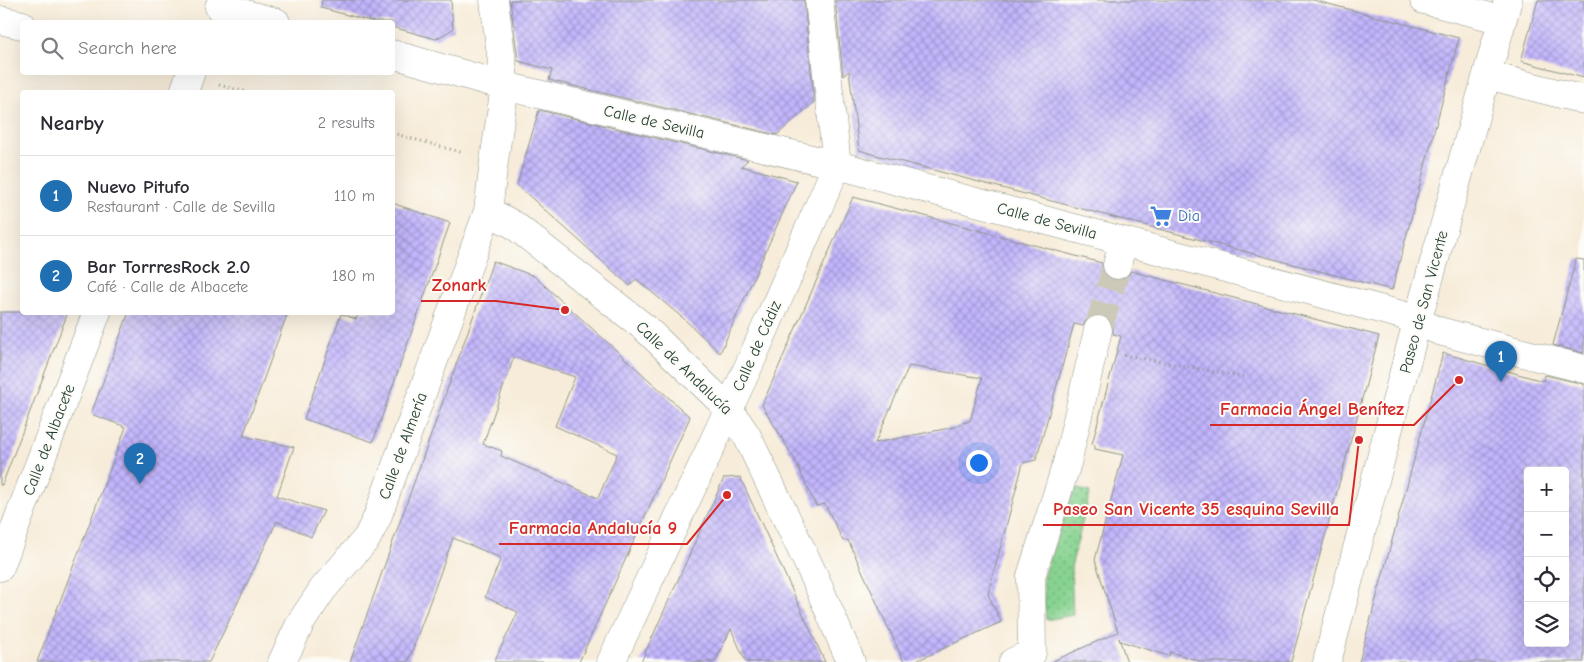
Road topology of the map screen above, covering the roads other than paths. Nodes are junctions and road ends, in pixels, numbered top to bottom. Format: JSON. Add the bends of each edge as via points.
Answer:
{"nodes":[{"id":1,"x":494,"y":0,"type":"edge"},
{"id":2,"x":819,"y":0,"type":"edge"},
{"id":3,"x":1424,"y":0,"type":"edge"},
{"id":4,"x":218,"y":10,"type":"edge"},
{"id":5,"x":1505,"y":10,"type":"edge"},
{"id":6,"x":0,"y":20,"type":"edge"},
{"id":7,"x":266,"y":20,"type":"edge"},
{"id":8,"x":20,"y":25,"type":"edge"},
{"id":9,"x":395,"y":55,"type":"edge"},
{"id":10,"x":190,"y":75,"type":"edge"},
{"id":11,"x":1487,"y":75,"type":"junction"},
{"id":12,"x":506,"y":86,"type":"junction"},
{"id":13,"x":185,"y":90,"type":"edge"},
{"id":14,"x":1584,"y":100,"type":"edge"},
{"id":15,"x":837,"y":165,"type":"junction"},
{"id":16,"x":488,"y":211,"type":"junction"},
{"id":17,"x":97,"y":315,"type":"edge"},
{"id":18,"x":1417,"y":322,"type":"junction"},
{"id":19,"x":1096,"y":340,"type":"tunnel mouth"},
{"id":20,"x":1584,"y":369,"type":"edge"},
{"id":21,"x":729,"y":409,"type":"junction"},
{"id":22,"x":0,"y":567,"type":"edge"},
{"id":23,"x":282,"y":662,"type":"edge"},
{"id":24,"x":611,"y":662,"type":"edge"},
{"id":25,"x":851,"y":662,"type":"edge"},
{"id":26,"x":1013,"y":662,"type":"edge"},
{"id":27,"x":1327,"y":662,"type":"edge"}],
"edges":[{"from":1,"to":12,"type":"street","name":"Calle de Almería"},
{"from":2,"to":15,"type":"street"},
{"from":3,"to":5,"type":"street"},
{"from":4,"to":7,"type":"street"},
{"from":5,"to":11,"type":"street","name":"Paseo de San Vicente"},
{"from":6,"to":8,"type":"street"},
{"from":9,"to":12,"type":"street","name":"Calle de Sevilla"},
{"from":10,"to":13,"type":"street"},
{"from":11,"to":14,"type":"street"},
{"from":11,"to":18,"type":"street","name":"Paseo de San Vicente"},
{"from":12,"to":15,"type":"street","name":"Calle de Sevilla"},
{"from":12,"to":16,"type":"street","name":"Calle de Almería"},
{"from":15,"to":18,"type":"street","name":"Calle de Sevilla","via":[[1120,254],[1397,313]]},
{"from":15,"to":21,"type":"street","name":"Calle de Cádiz"},
{"from":16,"to":21,"type":"street","name":"Calle de Andalucía","via":[[514,225],[645,328]]},
{"from":16,"to":23,"type":"street","name":"Calle de Almería","via":[[377,518],[367,538],[307,614]]},
{"from":17,"to":22,"type":"street","name":"Calle de Albacete"},
{"from":18,"to":20,"type":"street","name":"Calle de Sevilla","via":[[1439,331]]},
{"from":18,"to":27,"type":"street","name":"Paseo de San Vicente"},
{"from":19,"to":26,"type":"street","via":[[1066,463],[1031,576],[1032,652]]},
{"from":21,"to":24,"type":"street","name":"Calle de Cádiz"},
{"from":21,"to":25,"type":"street","name":"Calle de Andalucía","via":[[747,436]]}]}
